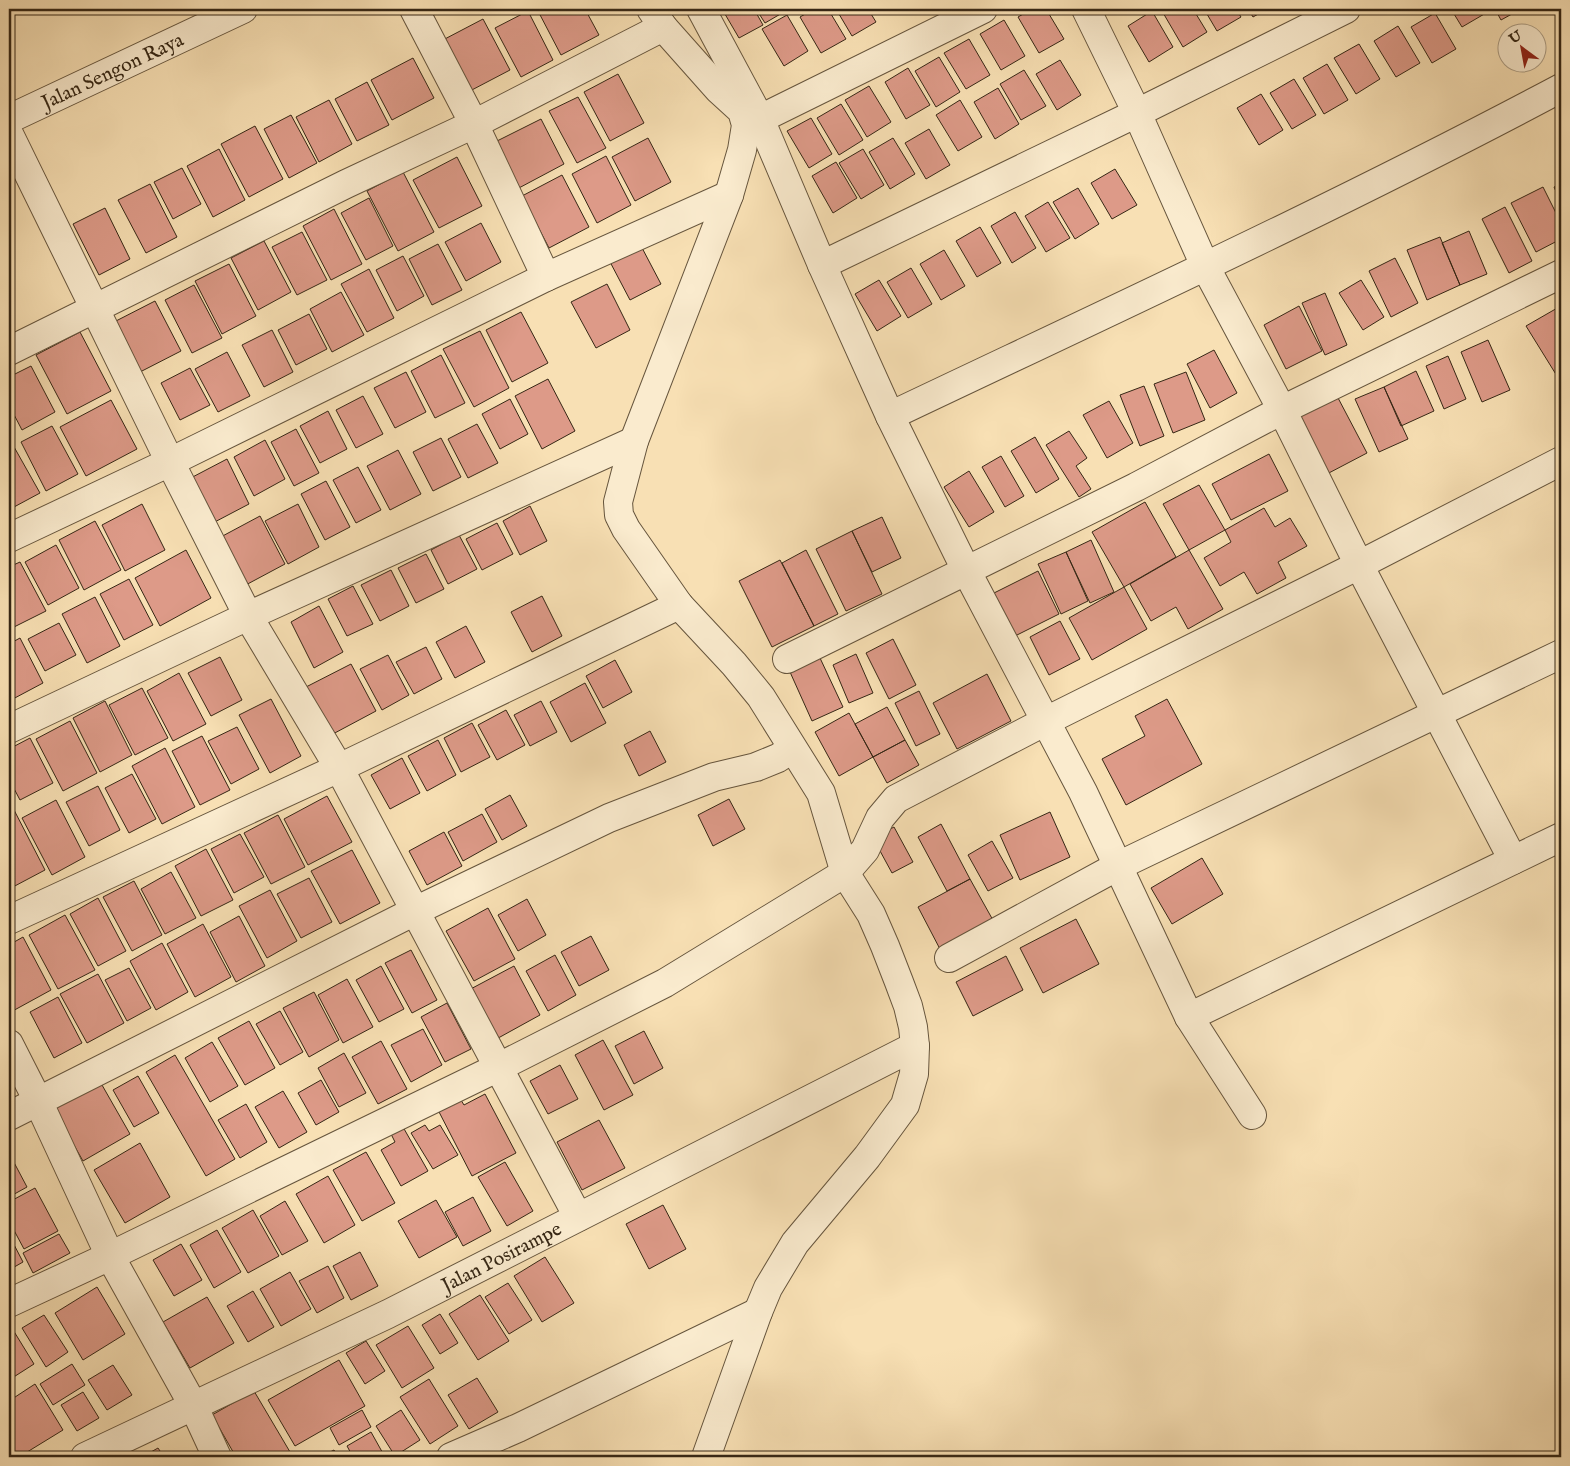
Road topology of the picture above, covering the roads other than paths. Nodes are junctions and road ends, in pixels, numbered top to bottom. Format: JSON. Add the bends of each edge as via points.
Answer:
{"nodes":[{"id":1,"x":243,"y":9,"type":"edge"},
{"id":2,"x":414,"y":9,"type":"edge"},
{"id":3,"x":701,"y":9,"type":"edge"},
{"id":4,"x":983,"y":9,"type":"edge"},
{"id":5,"x":1086,"y":9,"type":"edge"},
{"id":6,"x":1346,"y":9,"type":"edge"},
{"id":7,"x":657,"y":18,"type":"edge"},
{"id":8,"x":1561,"y":88,"type":"edge"},
{"id":9,"x":1137,"y":113,"type":"junction"},
{"id":10,"x":9,"y":119,"type":"edge"},
{"id":11,"x":760,"y":119,"type":"junction"},
{"id":12,"x":474,"y":124,"type":"junction"},
{"id":13,"x":9,"y":134,"type":"edge"},
{"id":14,"x":729,"y":196,"type":"junction"},
{"id":15,"x":822,"y":265,"type":"junction"},
{"id":16,"x":1205,"y":266,"type":"junction"},
{"id":17,"x":1561,"y":274,"type":"edge"},
{"id":18,"x":546,"y":277,"type":"junction"},
{"id":19,"x":96,"y":309,"type":"junction"},
{"id":20,"x":9,"y":351,"type":"edge"},
{"id":21,"x":1282,"y":410,"type":"junction"},
{"id":22,"x":890,"y":416,"type":"junction"},
{"id":23,"x":634,"y":441,"type":"junction"},
{"id":24,"x":1561,"y":461,"type":"edge"},
{"id":25,"x":170,"y":462,"type":"junction"},
{"id":26,"x":9,"y":538,"type":"edge"},
{"id":27,"x":1359,"y":565,"type":"junction"},
{"id":28,"x":966,"y":570,"type":"junction"},
{"id":29,"x":679,"y":605,"type":"junction"},
{"id":30,"x":248,"y":616,"type":"junction"},
{"id":31,"x":1561,"y":654,"type":"edge"},
{"id":32,"x":788,"y":659,"type":"dead end"},
{"id":33,"x":1436,"y":715,"type":"junction"},
{"id":34,"x":1046,"y":721,"type":"junction"},
{"id":35,"x":9,"y":729,"type":"edge"},
{"id":36,"x":792,"y":749,"type":"junction"},
{"id":37,"x":339,"y":768,"type":"junction"},
{"id":38,"x":1561,"y":837,"type":"edge"},
{"id":39,"x":1514,"y":860,"type":"junction"},
{"id":40,"x":1118,"y":866,"type":"junction"},
{"id":41,"x":846,"y":873,"type":"junction"},
{"id":42,"x":415,"y":911,"type":"junction"},
{"id":43,"x":9,"y":920,"type":"edge"},
{"id":44,"x":949,"y":958,"type":"dead end"},
{"id":45,"x":1189,"y":1017,"type":"junction"},
{"id":46,"x":9,"y":1044,"type":"edge"},
{"id":47,"x":915,"y":1046,"type":"junction"},
{"id":48,"x":499,"y":1067,"type":"junction"},
{"id":49,"x":38,"y":1102,"type":"junction"},
{"id":50,"x":1252,"y":1115,"type":"dead end"},
{"id":51,"x":9,"y":1116,"type":"edge"},
{"id":52,"x":578,"y":1217,"type":"junction"},
{"id":53,"x":110,"y":1256,"type":"junction"},
{"id":54,"x":9,"y":1303,"type":"edge"},
{"id":55,"x":758,"y":1312,"type":"junction"},
{"id":56,"x":193,"y":1405,"type":"junction"},
{"id":57,"x":85,"y":1457,"type":"edge"},
{"id":58,"x":218,"y":1457,"type":"edge"},
{"id":59,"x":451,"y":1457,"type":"edge"},
{"id":60,"x":706,"y":1457,"type":"edge"}],
"edges":[{"from":1,"to":10,"type":"street","name":"Jalan Sengon Raya"},
{"from":2,"to":12,"type":"street"},
{"from":3,"to":11,"type":"street"},
{"from":4,"to":11,"type":"street"},
{"from":5,"to":9,"type":"street"},
{"from":6,"to":9,"type":"street"},
{"from":7,"to":12,"type":"street"},
{"from":7,"to":14,"type":"street","via":[[719,90],[742,111],[746,125]]},
{"from":8,"to":16,"type":"street"},
{"from":9,"to":15,"type":"street"},
{"from":9,"to":16,"type":"street"},
{"from":11,"to":15,"type":"street"},
{"from":12,"to":18,"type":"street"},
{"from":12,"to":19,"type":"street"},
{"from":13,"to":19,"type":"street"},
{"from":14,"to":18,"type":"street"},
{"from":14,"to":23,"type":"street"},
{"from":15,"to":22,"type":"street"},
{"from":16,"to":21,"type":"street"},
{"from":16,"to":22,"type":"street"},
{"from":17,"to":21,"type":"street"},
{"from":18,"to":25,"type":"street"},
{"from":19,"to":20,"type":"street"},
{"from":19,"to":25,"type":"street"},
{"from":21,"to":27,"type":"street"},
{"from":21,"to":28,"type":"street","via":[[1136,487]]},
{"from":22,"to":28,"type":"street"},
{"from":23,"to":29,"type":"street","via":[[618,502],[619,515]]},
{"from":23,"to":30,"type":"street"},
{"from":24,"to":27,"type":"street"},
{"from":25,"to":26,"type":"street"},
{"from":25,"to":30,"type":"street"},
{"from":27,"to":33,"type":"street"},
{"from":27,"to":34,"type":"street"},
{"from":28,"to":32,"type":"street"},
{"from":28,"to":34,"type":"street"},
{"from":29,"to":36,"type":"street","via":[[761,697]]},
{"from":29,"to":37,"type":"street"},
{"from":30,"to":35,"type":"street"},
{"from":30,"to":37,"type":"street"},
{"from":31,"to":33,"type":"street"},
{"from":33,"to":39,"type":"street"},
{"from":33,"to":40,"type":"street"},
{"from":34,"to":40,"type":"street"},
{"from":34,"to":41,"type":"street","via":[[896,799],[880,818],[865,850]]},
{"from":36,"to":41,"type":"street","via":[[821,794]]},
{"from":36,"to":42,"type":"street","via":[[756,767],[714,777],[609,818]]},
{"from":37,"to":42,"type":"street"},
{"from":37,"to":43,"type":"street"},
{"from":38,"to":39,"type":"street"},
{"from":39,"to":45,"type":"street"},
{"from":40,"to":44,"type":"street"},
{"from":40,"to":45,"type":"street"},
{"from":41,"to":47,"type":"street","via":[[886,946],[908,1006]]},
{"from":41,"to":48,"type":"street","via":[[665,983]]},
{"from":42,"to":48,"type":"street"},
{"from":42,"to":49,"type":"street"},
{"from":45,"to":50,"type":"street"},
{"from":46,"to":49,"type":"street"},
{"from":47,"to":52,"type":"street","name":"Jalan Posirampe"},
{"from":47,"to":55,"type":"street","via":[[914,1074],[905,1105],[867,1157],[795,1243],[768,1288]]},
{"from":48,"to":52,"type":"street"},
{"from":48,"to":53,"type":"street"},
{"from":49,"to":51,"type":"street"},
{"from":49,"to":53,"type":"street"},
{"from":52,"to":56,"type":"street","name":"Jalan Posirampe","via":[[388,1314]]},
{"from":53,"to":54,"type":"street"},
{"from":53,"to":56,"type":"street"},
{"from":55,"to":59,"type":"street"},
{"from":55,"to":60,"type":"street"},
{"from":56,"to":57,"type":"street","name":"Jalan Posirampe"},
{"from":56,"to":58,"type":"street"}]}
